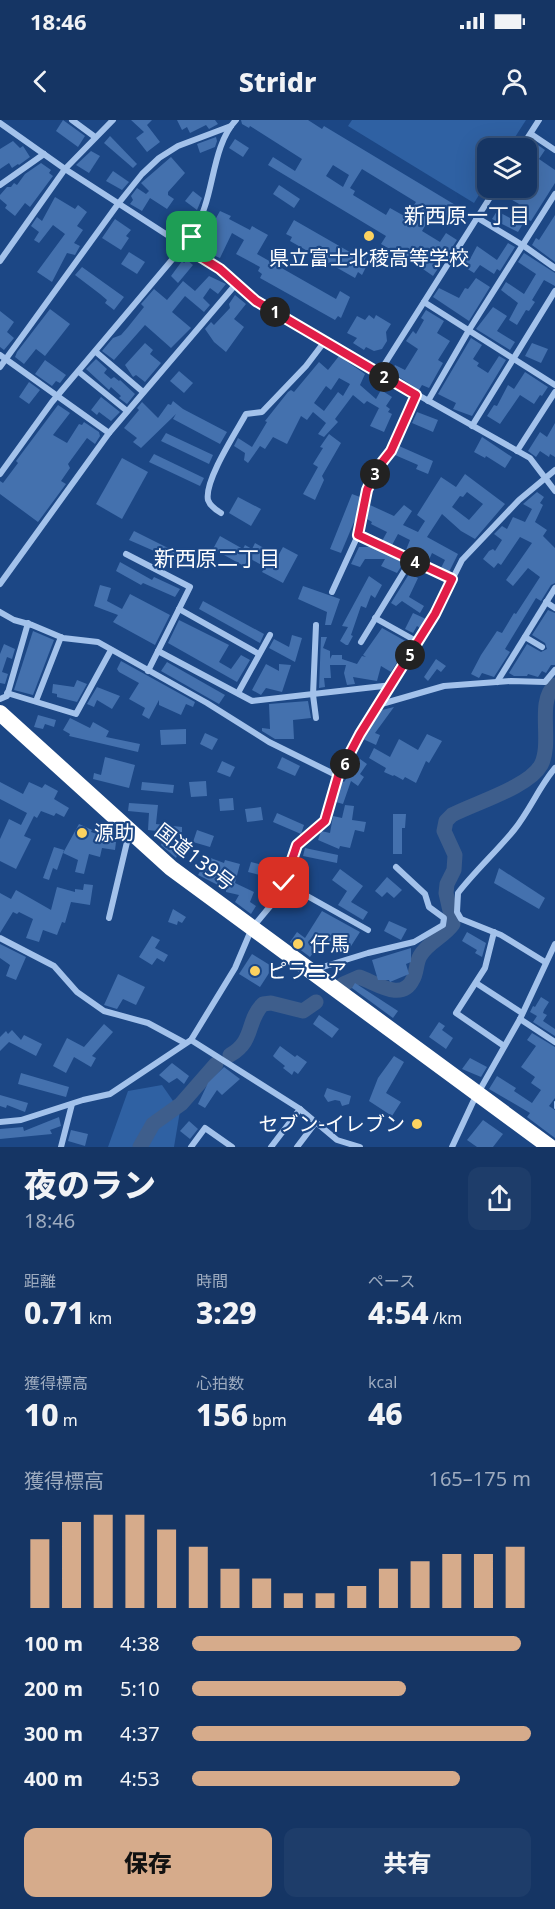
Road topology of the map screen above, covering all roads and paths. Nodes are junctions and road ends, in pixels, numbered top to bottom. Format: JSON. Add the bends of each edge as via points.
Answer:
{"nodes":[{"id":1,"x":72,"y":120,"type":"edge"},
{"id":2,"x":113,"y":120,"type":"edge"},
{"id":3,"x":539,"y":120,"type":"edge"},
{"id":4,"x":0,"y":123,"type":"edge"},
{"id":5,"x":233,"y":123,"type":"edge"},
{"id":6,"x":531,"y":134,"type":"junction"},
{"id":7,"x":95,"y":137,"type":"junction"},
{"id":8,"x":528,"y":138,"type":"edge"},
{"id":9,"x":555,"y":150,"type":"edge"},
{"id":10,"x":44,"y":154,"type":"junction"},
{"id":11,"x":65,"y":169,"type":"junction"},
{"id":12,"x":0,"y":185,"type":"edge"},
{"id":13,"x":555,"y":194,"type":"edge"},
{"id":14,"x":489,"y":198,"type":"edge"},
{"id":15,"x":118,"y":204,"type":"junction"},
{"id":16,"x":476,"y":218,"type":"junction"},
{"id":17,"x":183,"y":246,"type":"junction"},
{"id":18,"x":524,"y":246,"type":"junction"},
{"id":19,"x":0,"y":261,"type":"edge"},
{"id":20,"x":555,"y":268,"type":"edge"},
{"id":21,"x":236,"y":284,"type":"junction"},
{"id":22,"x":555,"y":291,"type":"edge"},
{"id":23,"x":424,"y":302,"type":"junction"},
{"id":24,"x":469,"y":330,"type":"junction"},
{"id":25,"x":325,"y":341,"type":"junction"},
{"id":26,"x":96,"y":352,"type":"junction"},
{"id":27,"x":3,"y":357,"type":"edge"},
{"id":28,"x":513,"y":358,"type":"junction"},
{"id":29,"x":0,"y":367,"type":"edge"},
{"id":30,"x":79,"y":372,"type":"junction"},
{"id":31,"x":379,"y":374,"type":"junction"},
{"id":32,"x":555,"y":385,"type":"edge"},
{"id":33,"x":143,"y":392,"type":"junction"},
{"id":34,"x":555,"y":392,"type":"edge"},
{"id":35,"x":416,"y":395,"type":"junction"},
{"id":36,"x":59,"y":396,"type":"junction"},
{"id":37,"x":428,"y":401,"type":"junction"},
{"id":38,"x":127,"y":411,"type":"junction"},
{"id":39,"x":472,"y":426,"type":"junction"},
{"id":40,"x":109,"y":433,"type":"junction"},
{"id":41,"x":517,"y":451,"type":"junction"},
{"id":42,"x":555,"y":470,"type":"edge"},
{"id":43,"x":0,"y":474,"type":"edge"},
{"id":44,"x":547,"y":478,"type":"junction"},
{"id":45,"x":555,"y":491,"type":"edge"},
{"id":46,"x":221,"y":513,"type":"dead end"},
{"id":47,"x":358,"y":535,"type":"junction"},
{"id":48,"x":126,"y":554,"type":"dead end"},
{"id":49,"x":411,"y":560,"type":"junction"},
{"id":50,"x":452,"y":579,"type":"junction"},
{"id":51,"x":0,"y":584,"type":"edge"},
{"id":52,"x":555,"y":588,"type":"edge"},
{"id":53,"x":332,"y":592,"type":"dead end"},
{"id":54,"x":546,"y":602,"type":"junction"},
{"id":55,"x":555,"y":608,"type":"edge"},
{"id":56,"x":179,"y":609,"type":"junction"},
{"id":57,"x":0,"y":612,"type":"edge"},
{"id":58,"x":375,"y":618,"type":"junction"},
{"id":59,"x":28,"y":623,"type":"junction"},
{"id":60,"x":316,"y":625,"type":"dead end"},
{"id":61,"x":270,"y":635,"type":"dead end"},
{"id":62,"x":61,"y":637,"type":"junction"},
{"id":63,"x":525,"y":637,"type":"junction"},
{"id":64,"x":361,"y":642,"type":"dead end"},
{"id":65,"x":418,"y":642,"type":"junction"},
{"id":66,"x":542,"y":647,"type":"dead end"},
{"id":67,"x":111,"y":650,"type":"junction"},
{"id":68,"x":158,"y":651,"type":"junction"},
{"id":69,"x":259,"y":654,"type":"junction"},
{"id":70,"x":555,"y":670,"type":"edge"},
{"id":71,"x":148,"y":671,"type":"junction"},
{"id":72,"x":497,"y":682,"type":"junction"},
{"id":73,"x":392,"y":685,"type":"junction"},
{"id":74,"x":7,"y":693,"type":"junction"},
{"id":75,"x":238,"y":693,"type":"junction"},
{"id":76,"x":313,"y":695,"type":"junction"},
{"id":77,"x":0,"y":699,"type":"edge"},
{"id":78,"x":36,"y":701,"type":"junction"},
{"id":79,"x":378,"y":706,"type":"junction"},
{"id":80,"x":0,"y":713,"type":"edge"},
{"id":81,"x":316,"y":718,"type":"dead end"},
{"id":82,"x":0,"y":725,"type":"edge"},
{"id":83,"x":555,"y":768,"type":"edge"},
{"id":84,"x":338,"y":776,"type":"junction"},
{"id":85,"x":127,"y":842,"type":"junction"},
{"id":86,"x":396,"y":867,"type":"dead end"},
{"id":87,"x":284,"y":883,"type":"junction"},
{"id":88,"x":110,"y":918,"type":"dead end"},
{"id":89,"x":368,"y":930,"type":"dead end"},
{"id":90,"x":250,"y":932,"type":"junction"},
{"id":91,"x":494,"y":932,"type":"junction"},
{"id":92,"x":0,"y":938,"type":"edge"},
{"id":93,"x":555,"y":944,"type":"edge"},
{"id":94,"x":545,"y":962,"type":"junction"},
{"id":95,"x":310,"y":972,"type":"junction"},
{"id":96,"x":476,"y":983,"type":"junction"},
{"id":97,"x":521,"y":1016,"type":"junction"},
{"id":98,"x":188,"y":1042,"type":"junction"},
{"id":99,"x":555,"y":1042,"type":"edge"},
{"id":100,"x":504,"y":1046,"type":"junction"},
{"id":101,"x":476,"y":1098,"type":"junction"},
{"id":102,"x":72,"y":1104,"type":"junction"},
{"id":103,"x":300,"y":1108,"type":"junction"},
{"id":104,"x":0,"y":1122,"type":"edge"},
{"id":105,"x":316,"y":1122,"type":"junction"},
{"id":106,"x":61,"y":1147,"type":"edge"},
{"id":107,"x":191,"y":1147,"type":"edge"},
{"id":108,"x":232,"y":1147,"type":"edge"},
{"id":109,"x":271,"y":1147,"type":"edge"},
{"id":110,"x":297,"y":1147,"type":"edge"},
{"id":111,"x":360,"y":1147,"type":"edge"},
{"id":112,"x":452,"y":1147,"type":"edge"},
{"id":113,"x":537,"y":1147,"type":"edge"},
{"id":114,"x":550,"y":1147,"type":"edge"}],
"edges":[{"from":1,"to":7,"type":"street"},
{"from":2,"to":7,"type":"street"},
{"from":3,"to":6,"type":"street"},
{"from":4,"to":10,"type":"street"},
{"from":5,"to":15,"type":"street","via":[[159,158]]},
{"from":5,"to":17,"type":"street","via":[[205,206],[192,237]]},
{"from":6,"to":8,"type":"street"},
{"from":6,"to":9,"type":"street"},
{"from":7,"to":11,"type":"street"},
{"from":10,"to":11,"type":"street"},
{"from":10,"to":12,"type":"street"},
{"from":11,"to":15,"type":"street"},
{"from":11,"to":19,"type":"street"},
{"from":13,"to":18,"type":"street"},
{"from":14,"to":16,"type":"street"},
{"from":15,"to":17,"type":"street"},
{"from":15,"to":27,"type":"street"},
{"from":16,"to":18,"type":"street"},
{"from":16,"to":23,"type":"street"},
{"from":17,"to":21,"type":"street"},
{"from":17,"to":26,"type":"street"},
{"from":18,"to":20,"type":"street"},
{"from":18,"to":24,"type":"street"},
{"from":21,"to":25,"type":"street","via":[[256,301]]},
{"from":21,"to":33,"type":"street"},
{"from":22,"to":28,"type":"street"},
{"from":23,"to":24,"type":"street"},
{"from":23,"to":31,"type":"street"},
{"from":24,"to":28,"type":"street"},
{"from":24,"to":37,"type":"street"},
{"from":25,"to":31,"type":"street"},
{"from":25,"to":46,"type":"street","via":[[262,412],[246,414],[215,469],[208,492],[212,507]]},
{"from":26,"to":30,"type":"street"},
{"from":26,"to":33,"type":"street"},
{"from":27,"to":29,"type":"street"},
{"from":27,"to":36,"type":"street"},
{"from":28,"to":32,"type":"street"},
{"from":28,"to":39,"type":"street"},
{"from":30,"to":36,"type":"street"},
{"from":30,"to":38,"type":"street"},
{"from":31,"to":35,"type":"street"},
{"from":33,"to":38,"type":"street"},
{"from":34,"to":41,"type":"street"},
{"from":35,"to":37,"type":"street"},
{"from":35,"to":47,"type":"street","via":[[391,451],[367,490]]},
{"from":36,"to":40,"type":"street"},
{"from":36,"to":43,"type":"street"},
{"from":37,"to":39,"type":"street"},
{"from":38,"to":40,"type":"street"},
{"from":39,"to":41,"type":"street"},
{"from":40,"to":51,"type":"street"},
{"from":41,"to":44,"type":"street","via":[[530,458]]},
{"from":42,"to":44,"type":"street"},
{"from":44,"to":45,"type":"street"},
{"from":44,"to":50,"type":"street","via":[[519,500],[474,547]]},
{"from":47,"to":49,"type":"street"},
{"from":47,"to":53,"type":"street"},
{"from":48,"to":56,"type":"street","via":[[190,587]]},
{"from":49,"to":50,"type":"street"},
{"from":49,"to":58,"type":"street"},
{"from":50,"to":65,"type":"street"},
{"from":52,"to":54,"type":"street"},
{"from":54,"to":55,"type":"street"},
{"from":54,"to":63,"type":"street"},
{"from":56,"to":68,"type":"street"},
{"from":56,"to":69,"type":"street"},
{"from":57,"to":59,"type":"street"},
{"from":58,"to":64,"type":"street"},
{"from":58,"to":65,"type":"street"},
{"from":59,"to":62,"type":"street"},
{"from":59,"to":74,"type":"street"},
{"from":60,"to":76,"type":"street"},
{"from":61,"to":69,"type":"street"},
{"from":62,"to":67,"type":"street","via":[[98,642]]},
{"from":62,"to":78,"type":"street"},
{"from":63,"to":66,"type":"street"},
{"from":63,"to":72,"type":"street"},
{"from":65,"to":73,"type":"street"},
{"from":67,"to":71,"type":"street"},
{"from":67,"to":78,"type":"street","via":[[76,714]]},
{"from":68,"to":71,"type":"street"},
{"from":68,"to":75,"type":"street"},
{"from":69,"to":75,"type":"street"},
{"from":70,"to":72,"type":"street","via":[[545,682]]},
{"from":71,"to":84,"type":"street","via":[[269,742]]},
{"from":72,"to":79,"type":"street","via":[[444,686]]},
{"from":73,"to":76,"type":"street"},
{"from":73,"to":79,"type":"street"},
{"from":74,"to":77,"type":"street"},
{"from":74,"to":78,"type":"street"},
{"from":75,"to":76,"type":"street","via":[[252,701]]},
{"from":76,"to":81,"type":"street"},
{"from":79,"to":84,"type":"street"},
{"from":80,"to":90,"type":"highway","name":"国道139号","via":[[171,868]]},
{"from":82,"to":85,"type":"highway","name":"国道139号"},
{"from":83,"to":91,"type":"street","via":[[514,830],[458,894],[457,912],[461,918]]},
{"from":84,"to":87,"type":"street","via":[[325,821],[297,845]]},
{"from":85,"to":88,"type":"street"},
{"from":85,"to":90,"type":"highway","name":"国道139号"},
{"from":86,"to":95,"type":"street","via":[[425,894],[429,907],[444,918],[443,925],[414,942]]},
{"from":87,"to":89,"type":"street"},
{"from":87,"to":90,"type":"street"},
{"from":90,"to":95,"type":"highway","name":"国道139号"},
{"from":90,"to":98,"type":"street","via":[[235,968]]},
{"from":90,"to":101,"type":"highway","name":"国道139号"},
{"from":91,"to":94,"type":"street"},
{"from":91,"to":96,"type":"street","via":[[485,968]]},
{"from":92,"to":98,"type":"street","via":[[54,966],[77,992],[104,1011],[148,1023]]},
{"from":93,"to":94,"type":"street"},
{"from":94,"to":97,"type":"street"},
{"from":95,"to":101,"type":"highway","name":"国道139号"},
{"from":96,"to":97,"type":"street"},
{"from":96,"to":100,"type":"street","via":[[456,1013]]},
{"from":97,"to":99,"type":"street"},
{"from":97,"to":100,"type":"street"},
{"from":98,"to":102,"type":"street","via":[[110,1094]]},
{"from":98,"to":103,"type":"street"},
{"from":100,"to":101,"type":"street"},
{"from":101,"to":112,"type":"street"},
{"from":101,"to":113,"type":"highway","name":"国道139号"},
{"from":101,"to":114,"type":"highway","name":"国道139号"},
{"from":102,"to":104,"type":"street","via":[[21,1120]]},
{"from":102,"to":106,"type":"street"},
{"from":103,"to":105,"type":"street"},
{"from":103,"to":109,"type":"street"},
{"from":105,"to":110,"type":"street"},
{"from":105,"to":111,"type":"street","via":[[337,1140]]},
{"from":107,"to":108,"type":"street","via":[[205,1128]]}]}
